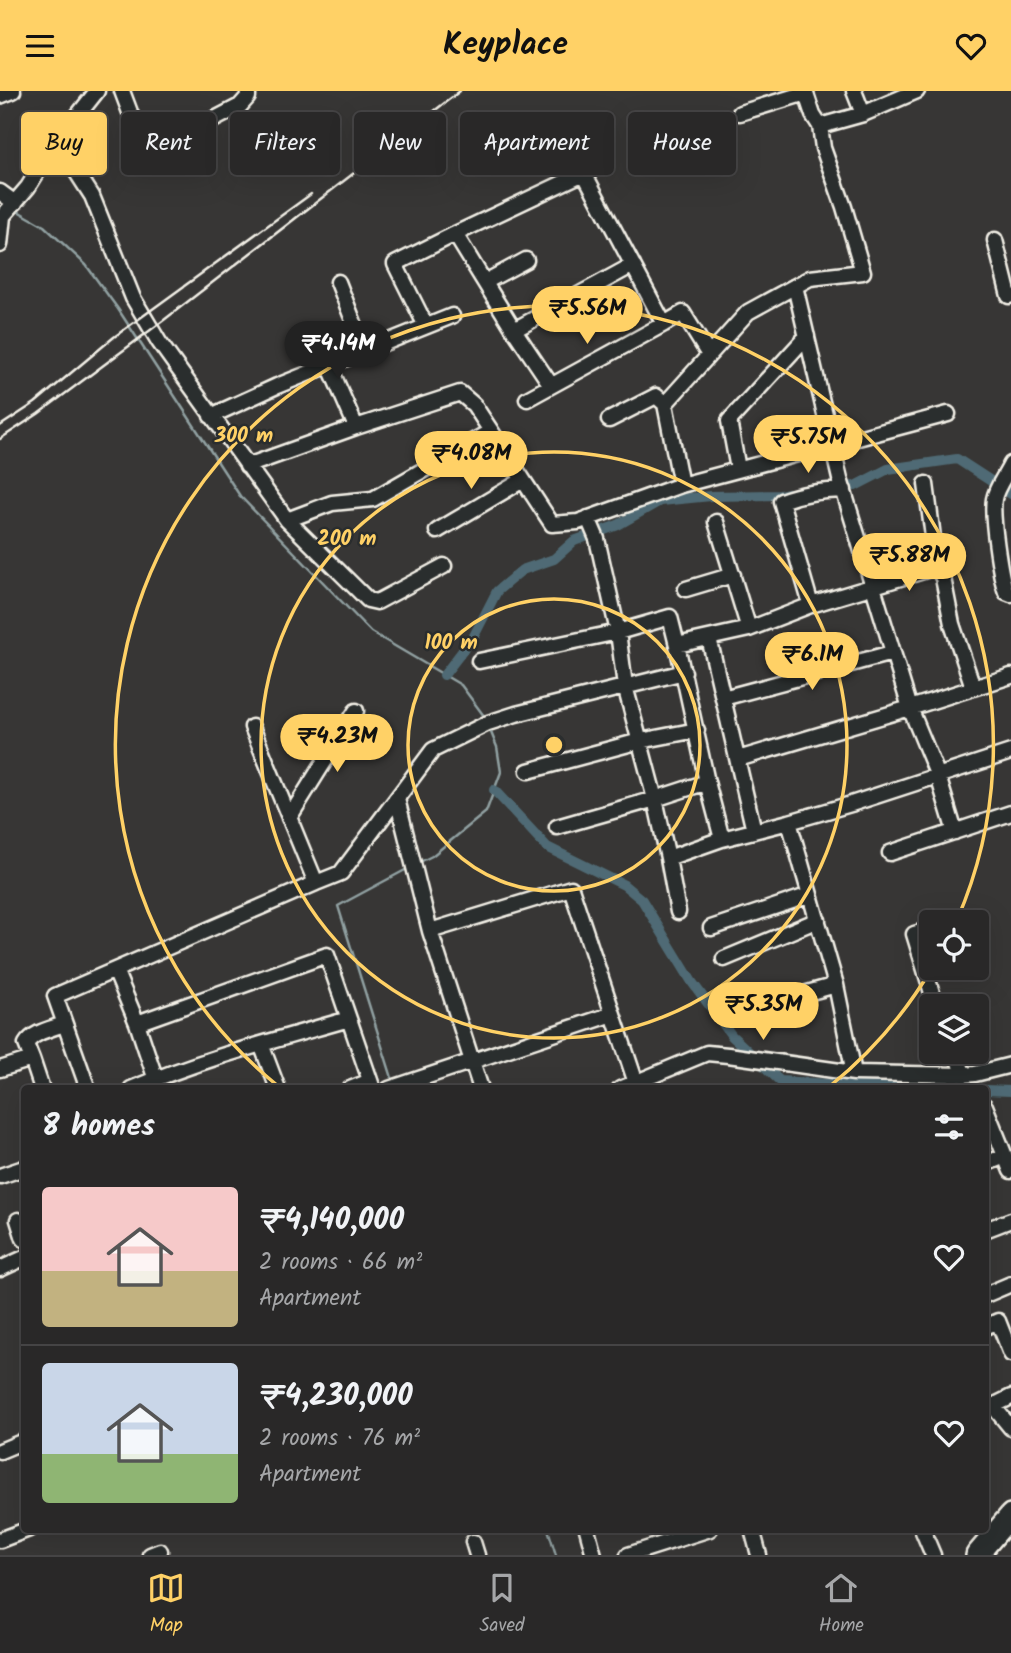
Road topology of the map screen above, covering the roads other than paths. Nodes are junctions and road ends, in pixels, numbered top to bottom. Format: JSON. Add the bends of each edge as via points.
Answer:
{"nodes":[{"id":1,"x":13,"y":91,"type":"edge"},
{"id":2,"x":97,"y":91,"type":"edge"},
{"id":3,"x":122,"y":91,"type":"edge"},
{"id":4,"x":248,"y":91,"type":"edge"},
{"id":5,"x":854,"y":91,"type":"edge"},
{"id":6,"x":917,"y":91,"type":"edge"},
{"id":7,"x":806,"y":92,"type":"edge"},
{"id":8,"x":0,"y":96,"type":"edge"},
{"id":9,"x":80,"y":112,"type":"edge"},
{"id":10,"x":740,"y":113,"type":"dead end"},
{"id":11,"x":863,"y":114,"type":"junction"},
{"id":12,"x":820,"y":126,"type":"junction"},
{"id":13,"x":35,"y":175,"type":"edge"},
{"id":14,"x":78,"y":175,"type":"edge"},
{"id":15,"x":0,"y":192,"type":"edge"},
{"id":16,"x":6,"y":213,"type":"edge"},
{"id":17,"x":455,"y":234,"type":"junction"},
{"id":18,"x":995,"y":240,"type":"dead end"},
{"id":19,"x":0,"y":245,"type":"edge"},
{"id":20,"x":526,"y":260,"type":"dead end"},
{"id":21,"x":632,"y":265,"type":"junction"},
{"id":22,"x":338,"y":282,"type":"dead end"},
{"id":23,"x":485,"y":282,"type":"junction"},
{"id":24,"x":795,"y":286,"type":"junction"},
{"id":25,"x":1010,"y":297,"type":"edge"},
{"id":26,"x":452,"y":316,"type":"dead end"},
{"id":27,"x":664,"y":324,"type":"junction"},
{"id":28,"x":426,"y":326,"type":"junction"},
{"id":29,"x":514,"y":330,"type":"junction"},
{"id":30,"x":807,"y":336,"type":"junction"},
{"id":31,"x":365,"y":351,"type":"junction"},
{"id":32,"x":709,"y":355,"type":"junction"},
{"id":33,"x":330,"y":365,"type":"junction"},
{"id":34,"x":551,"y":385,"type":"junction"},
{"id":35,"x":527,"y":399,"type":"dead end"},
{"id":36,"x":665,"y":404,"type":"junction"},
{"id":37,"x":948,"y":414,"type":"dead end"},
{"id":38,"x":211,"y":416,"type":"junction"},
{"id":39,"x":609,"y":420,"type":"dead end"},
{"id":40,"x":356,"y":427,"type":"junction"},
{"id":41,"x":491,"y":431,"type":"junction"},
{"id":42,"x":831,"y":445,"type":"junction"},
{"id":43,"x":247,"y":466,"type":"junction"},
{"id":44,"x":1010,"y":466,"type":"edge"},
{"id":45,"x":738,"y":469,"type":"junction"},
{"id":46,"x":523,"y":480,"type":"junction"},
{"id":47,"x":926,"y":484,"type":"dead end"},
{"id":48,"x":681,"y":485,"type":"junction"},
{"id":49,"x":843,"y":486,"type":"junction"},
{"id":50,"x":588,"y":518,"type":"junction"},
{"id":51,"x":287,"y":520,"type":"junction"},
{"id":52,"x":716,"y":522,"type":"dead end"},
{"id":53,"x":438,"y":531,"type":"dead end"},
{"id":54,"x":444,"y":566,"type":"dead end"},
{"id":55,"x":937,"y":567,"type":"junction"},
{"id":56,"x":733,"y":575,"type":"junction"},
{"id":57,"x":872,"y":586,"type":"junction"},
{"id":58,"x":686,"y":589,"type":"dead end"},
{"id":59,"x":1011,"y":594,"type":"edge"},
{"id":60,"x":811,"y":605,"type":"junction"},
{"id":61,"x":749,"y":629,"type":"junction"},
{"id":62,"x":618,"y":632,"type":"junction"},
{"id":63,"x":709,"y":638,"type":"junction"},
{"id":64,"x":677,"y":645,"type":"junction"},
{"id":65,"x":892,"y":653,"type":"junction"},
{"id":66,"x":479,"y":660,"type":"dead end"},
{"id":67,"x":684,"y":672,"type":"junction"},
{"id":68,"x":1011,"y":676,"type":"edge"},
{"id":69,"x":625,"y":685,"type":"junction"},
{"id":70,"x":973,"y":687,"type":"junction"},
{"id":71,"x":723,"y":698,"type":"junction"},
{"id":72,"x":910,"y":708,"type":"junction"},
{"id":73,"x":356,"y":711,"type":"dead end"},
{"id":74,"x":252,"y":727,"type":"dead end"},
{"id":75,"x":696,"y":730,"type":"junction"},
{"id":76,"x":640,"y":741,"type":"junction"},
{"id":77,"x":1011,"y":752,"type":"edge"},
{"id":78,"x":738,"y":759,"type":"junction"},
{"id":79,"x":528,"y":771,"type":"dead end"},
{"id":80,"x":938,"y":776,"type":"junction"},
{"id":81,"x":708,"y":782,"type":"junction"},
{"id":82,"x":397,"y":799,"type":"junction"},
{"id":83,"x":655,"y":799,"type":"junction"},
{"id":84,"x":1011,"y":813,"type":"edge"},
{"id":85,"x":289,"y":818,"type":"junction"},
{"id":86,"x":789,"y":822,"type":"junction"},
{"id":87,"x":557,"y":827,"type":"dead end"},
{"id":88,"x":754,"y":831,"type":"junction"},
{"id":89,"x":955,"y":832,"type":"junction"},
{"id":90,"x":722,"y":839,"type":"junction"},
{"id":91,"x":890,"y":853,"type":"dead end"},
{"id":92,"x":668,"y":858,"type":"junction"},
{"id":93,"x":316,"y":883,"type":"junction"},
{"id":94,"x":810,"y":895,"type":"junction"},
{"id":95,"x":678,"y":912,"type":"dead end"},
{"id":96,"x":818,"y":920,"type":"junction"},
{"id":97,"x":711,"y":928,"type":"dead end"},
{"id":98,"x":430,"y":931,"type":"junction"},
{"id":99,"x":919,"y":933,"type":"edge"},
{"id":100,"x":919,"y":950,"type":"edge"},
{"id":101,"x":724,"y":959,"type":"dead end"},
{"id":102,"x":115,"y":970,"type":"junction"},
{"id":103,"x":836,"y":985,"type":"junction"},
{"id":104,"x":746,"y":1010,"type":"dead end"},
{"id":105,"x":613,"y":1014,"type":"junction"},
{"id":106,"x":349,"y":1019,"type":"junction"},
{"id":107,"x":137,"y":1023,"type":"junction"},
{"id":108,"x":64,"y":1024,"type":"junction"},
{"id":109,"x":261,"y":1044,"type":"junction"},
{"id":110,"x":32,"y":1059,"type":"junction"},
{"id":111,"x":472,"y":1061,"type":"junction"},
{"id":112,"x":1011,"y":1066,"type":"edge"},
{"id":113,"x":0,"y":1069,"type":"edge"},
{"id":114,"x":854,"y":1073,"type":"junction"},
{"id":115,"x":974,"y":1078,"type":"edge"},
{"id":116,"x":157,"y":1083,"type":"edge"},
{"id":117,"x":636,"y":1083,"type":"junction"},
{"id":118,"x":41,"y":1085,"type":"edge"},
{"id":119,"x":87,"y":1085,"type":"edge"},
{"id":120,"x":276,"y":1085,"type":"edge"},
{"id":121,"x":371,"y":1085,"type":"edge"},
{"id":122,"x":401,"y":1085,"type":"edge"},
{"id":123,"x":480,"y":1085,"type":"edge"},
{"id":124,"x":631,"y":1085,"type":"edge"},
{"id":125,"x":989,"y":1116,"type":"edge"},
{"id":126,"x":1005,"y":1156,"type":"junction"},
{"id":127,"x":989,"y":1162,"type":"edge"},
{"id":128,"x":21,"y":1169,"type":"edge"},
{"id":129,"x":1011,"y":1171,"type":"edge"},
{"id":130,"x":0,"y":1176,"type":"edge"},
{"id":131,"x":18,"y":1220,"type":"dead end"},
{"id":132,"x":1011,"y":1220,"type":"edge"},
{"id":133,"x":989,"y":1228,"type":"edge"},
{"id":134,"x":21,"y":1230,"type":"edge"},
{"id":135,"x":21,"y":1259,"type":"edge"},
{"id":136,"x":0,"y":1269,"type":"edge"},
{"id":137,"x":1011,"y":1284,"type":"edge"},
{"id":138,"x":989,"y":1293,"type":"edge"},
{"id":139,"x":989,"y":1325,"type":"edge"},
{"id":140,"x":1011,"y":1353,"type":"edge"},
{"id":141,"x":1011,"y":1397,"type":"edge"},
{"id":142,"x":989,"y":1408,"type":"edge"},
{"id":143,"x":1011,"y":1428,"type":"edge"},
{"id":144,"x":21,"y":1442,"type":"edge"},
{"id":145,"x":0,"y":1451,"type":"edge"},
{"id":146,"x":1011,"y":1515,"type":"edge"},
{"id":147,"x":1011,"y":1530,"type":"edge"},
{"id":148,"x":21,"y":1532,"type":"edge"},
{"id":149,"x":588,"y":1533,"type":"edge"},
{"id":150,"x":697,"y":1533,"type":"edge"},
{"id":151,"x":753,"y":1533,"type":"edge"},
{"id":152,"x":924,"y":1533,"type":"edge"},
{"id":153,"x":0,"y":1541,"type":"edge"},
{"id":154,"x":594,"y":1555,"type":"edge"},
{"id":155,"x":628,"y":1555,"type":"edge"},
{"id":156,"x":759,"y":1555,"type":"edge"},
{"id":157,"x":933,"y":1555,"type":"edge"},
{"id":158,"x":977,"y":1555,"type":"edge"},
{"id":159,"x":989,"y":1555,"type":"edge"}],
"edges":[{"from":1,"to":8,"type":"street"},
{"from":2,"to":9,"type":"street"},
{"from":3,"to":4,"type":"street","via":[[146,155],[240,106]]},
{"from":5,"to":11,"type":"street"},
{"from":6,"to":11,"type":"street"},
{"from":7,"to":10,"type":"street"},
{"from":7,"to":12,"type":"street"},
{"from":11,"to":12,"type":"street"},
{"from":12,"to":24,"type":"street","via":[[863,272],[810,278]]},
{"from":13,"to":16,"type":"street"},
{"from":14,"to":38,"type":"street","via":[[92,196],[133,298]]},
{"from":15,"to":16,"type":"street"},
{"from":16,"to":19,"type":"street"},
{"from":17,"to":21,"type":"street","via":[[584,173]]},
{"from":17,"to":23,"type":"street"},
{"from":17,"to":28,"type":"street","via":[[396,264]]},
{"from":18,"to":25,"type":"street"},
{"from":20,"to":23,"type":"street"},
{"from":21,"to":27,"type":"street"},
{"from":21,"to":29,"type":"street"},
{"from":22,"to":31,"type":"street"},
{"from":23,"to":29,"type":"street"},
{"from":24,"to":30,"type":"street"},
{"from":24,"to":32,"type":"street","via":[[748,312]]},
{"from":26,"to":28,"type":"street"},
{"from":27,"to":32,"type":"street","via":[[683,313]]},
{"from":27,"to":34,"type":"street"},
{"from":28,"to":31,"type":"street"},
{"from":29,"to":34,"type":"street"},
{"from":30,"to":42,"type":"street"},
{"from":30,"to":45,"type":"street","via":[[729,421]]},
{"from":31,"to":33,"type":"street"},
{"from":32,"to":36,"type":"street"},
{"from":33,"to":38,"type":"street"},
{"from":33,"to":40,"type":"street"},
{"from":34,"to":35,"type":"street"},
{"from":36,"to":39,"type":"street","via":[[656,396]]},
{"from":36,"to":48,"type":"street"},
{"from":37,"to":42,"type":"street"},
{"from":38,"to":43,"type":"street"},
{"from":40,"to":41,"type":"street","via":[[460,393]]},
{"from":40,"to":43,"type":"street"},
{"from":41,"to":46,"type":"street"},
{"from":41,"to":51,"type":"street","via":[[373,499],[332,503]]},
{"from":42,"to":45,"type":"street"},
{"from":42,"to":49,"type":"street"},
{"from":43,"to":51,"type":"street"},
{"from":44,"to":59,"type":"street","via":[[994,498],[994,517],[1001,580]]},
{"from":45,"to":48,"type":"street"},
{"from":46,"to":50,"type":"street","via":[[552,524]]},
{"from":46,"to":53,"type":"street"},
{"from":47,"to":55,"type":"street"},
{"from":48,"to":50,"type":"street"},
{"from":49,"to":57,"type":"street"},
{"from":49,"to":60,"type":"street","via":[[780,501]]},
{"from":50,"to":62,"type":"street"},
{"from":51,"to":54,"type":"street","via":[[368,600],[377,602]]},
{"from":52,"to":56,"type":"street"},
{"from":55,"to":57,"type":"street"},
{"from":55,"to":70,"type":"street"},
{"from":56,"to":58,"type":"street"},
{"from":56,"to":61,"type":"street"},
{"from":57,"to":60,"type":"street"},
{"from":57,"to":65,"type":"street"},
{"from":60,"to":61,"type":"street"},
{"from":61,"to":63,"type":"street"},
{"from":62,"to":64,"type":"street","via":[[670,617]]},
{"from":62,"to":66,"type":"street"},
{"from":62,"to":69,"type":"street"},
{"from":63,"to":64,"type":"street"},
{"from":63,"to":71,"type":"street"},
{"from":64,"to":67,"type":"street"},
{"from":65,"to":71,"type":"street"},
{"from":65,"to":72,"type":"street"},
{"from":67,"to":69,"type":"street"},
{"from":67,"to":75,"type":"street"},
{"from":68,"to":70,"type":"street"},
{"from":69,"to":76,"type":"street"},
{"from":69,"to":82,"type":"street","via":[[488,723],[433,750]]},
{"from":70,"to":72,"type":"street"},
{"from":71,"to":78,"type":"street"},
{"from":72,"to":78,"type":"street"},
{"from":72,"to":80,"type":"street"},
{"from":73,"to":85,"type":"street"},
{"from":74,"to":85,"type":"street"},
{"from":75,"to":76,"type":"street"},
{"from":75,"to":81,"type":"street"},
{"from":76,"to":79,"type":"street"},
{"from":76,"to":83,"type":"street"},
{"from":77,"to":80,"type":"street"},
{"from":78,"to":88,"type":"street"},
{"from":80,"to":86,"type":"street"},
{"from":80,"to":89,"type":"street"},
{"from":81,"to":83,"type":"street"},
{"from":81,"to":90,"type":"street"},
{"from":82,"to":93,"type":"street","via":[[341,873]]},
{"from":82,"to":98,"type":"street"},
{"from":83,"to":87,"type":"street"},
{"from":83,"to":92,"type":"street"},
{"from":84,"to":89,"type":"street"},
{"from":85,"to":93,"type":"street"},
{"from":86,"to":88,"type":"street"},
{"from":86,"to":94,"type":"street"},
{"from":88,"to":90,"type":"street"},
{"from":89,"to":91,"type":"street"},
{"from":90,"to":92,"type":"street"},
{"from":92,"to":95,"type":"street"},
{"from":93,"to":102,"type":"street"},
{"from":94,"to":96,"type":"street"},
{"from":94,"to":97,"type":"street"},
{"from":96,"to":101,"type":"street"},
{"from":96,"to":103,"type":"street"},
{"from":98,"to":105,"type":"street","via":[[571,888]]},
{"from":98,"to":111,"type":"street"},
{"from":99,"to":100,"type":"street","via":[[914,934]]},
{"from":102,"to":107,"type":"street"},
{"from":102,"to":108,"type":"street","via":[[55,996]]},
{"from":103,"to":104,"type":"street"},
{"from":103,"to":114,"type":"street"},
{"from":105,"to":111,"type":"street"},
{"from":105,"to":117,"type":"street"},
{"from":106,"to":107,"type":"street","via":[[327,955]]},
{"from":106,"to":109,"type":"street"},
{"from":106,"to":121,"type":"street"},
{"from":107,"to":116,"type":"street"},
{"from":108,"to":110,"type":"street","via":[[29,1039],[26,1044]]},
{"from":108,"to":119,"type":"street"},
{"from":109,"to":116,"type":"street"},
{"from":109,"to":120,"type":"street"},
{"from":110,"to":113,"type":"street"},
{"from":110,"to":118,"type":"street"},
{"from":111,"to":122,"type":"street"},
{"from":111,"to":123,"type":"street"},
{"from":112,"to":115,"type":"street"},
{"from":114,"to":115,"type":"street"},
{"from":114,"to":117,"type":"street","via":[[707,1053]]},
{"from":117,"to":124,"type":"street"},
{"from":125,"to":126,"type":"street"},
{"from":126,"to":127,"type":"street"},
{"from":126,"to":129,"type":"street"},
{"from":128,"to":130,"type":"street"},
{"from":131,"to":134,"type":"street"},
{"from":132,"to":133,"type":"street"},
{"from":135,"to":136,"type":"street"},
{"from":137,"to":138,"type":"street"},
{"from":139,"to":140,"type":"street","via":[[998,1321]]},
{"from":141,"to":142,"type":"street"},
{"from":142,"to":143,"type":"street"},
{"from":144,"to":145,"type":"street"},
{"from":146,"to":158,"type":"highway"},
{"from":147,"to":159,"type":"highway"},
{"from":148,"to":153,"type":"street"},
{"from":149,"to":154,"type":"street"},
{"from":150,"to":155,"type":"street"},
{"from":151,"to":156,"type":"street"},
{"from":152,"to":157,"type":"street"}]}
